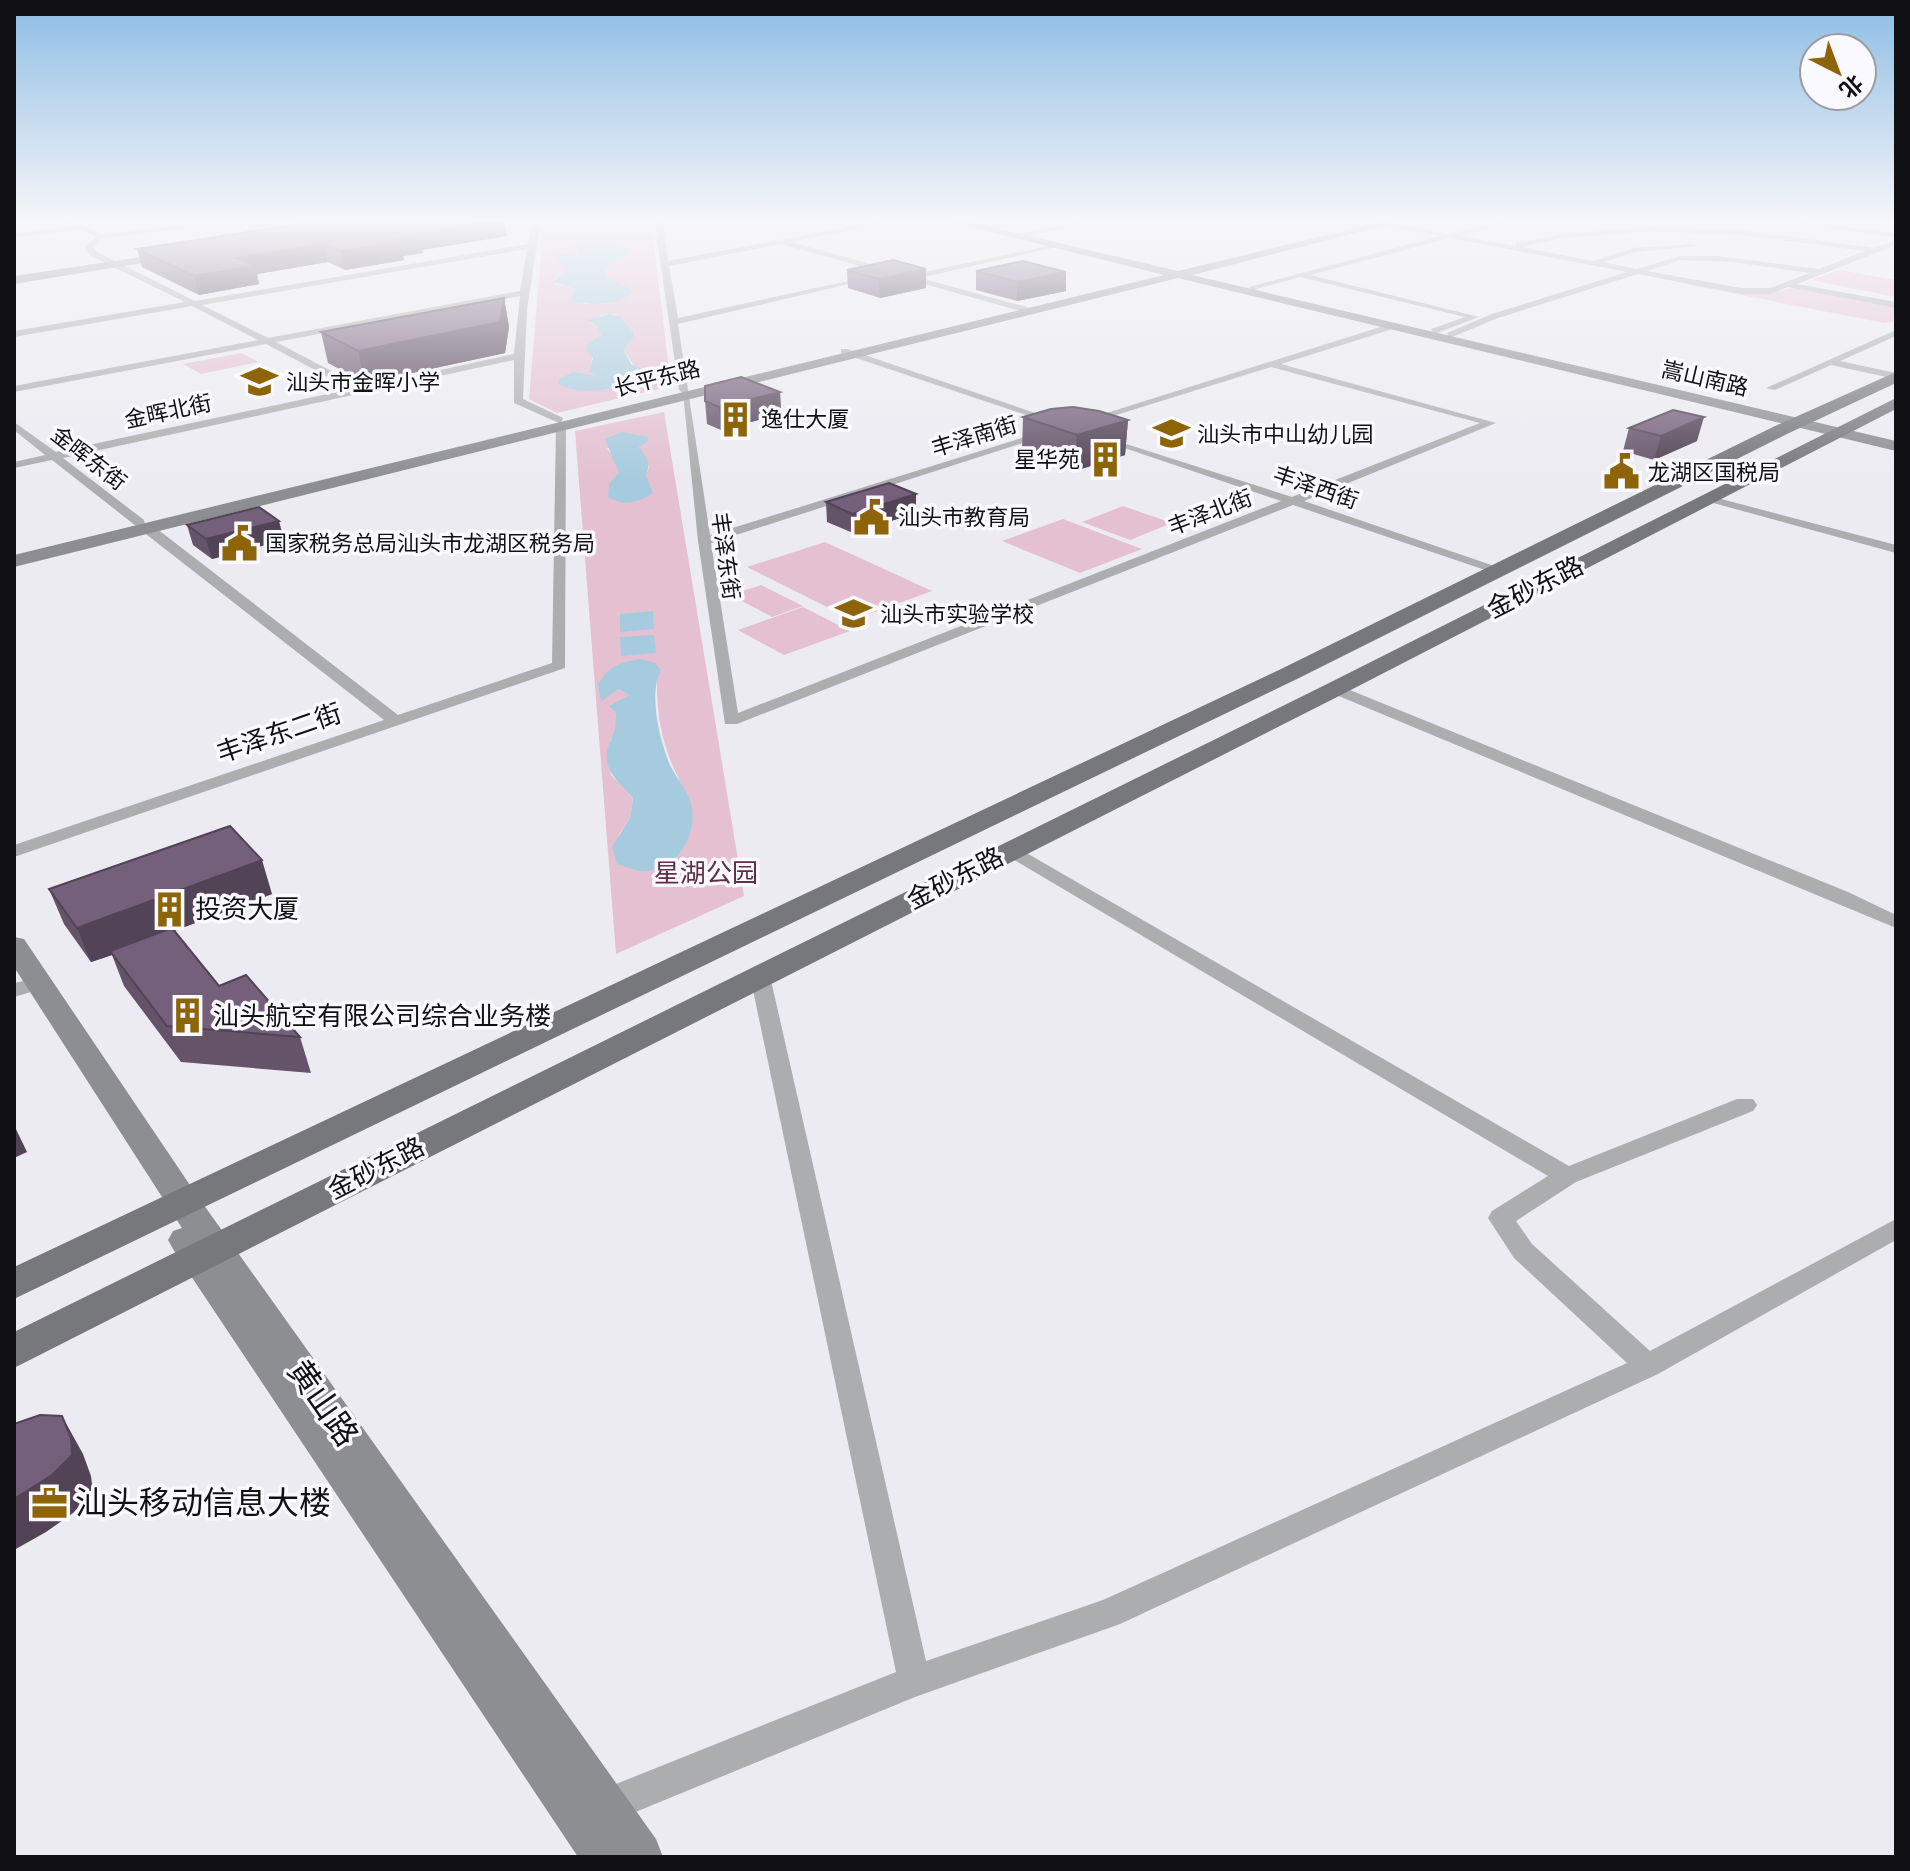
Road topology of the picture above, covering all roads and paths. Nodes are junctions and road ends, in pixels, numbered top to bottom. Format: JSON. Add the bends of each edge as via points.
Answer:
{"nodes":[{"id":1,"x":178,"y":306,"type":"edge"},
{"id":2,"x":197,"y":306,"type":"edge"},
{"id":3,"x":452,"y":306,"type":"edge"},
{"id":4,"x":523,"y":306,"type":"edge"},
{"id":5,"x":672,"y":306,"type":"edge"},
{"id":6,"x":744,"y":306,"type":"edge"},
{"id":7,"x":1015,"y":306,"type":"edge"},
{"id":8,"x":1036,"y":306,"type":"edge"},
{"id":9,"x":1315,"y":306,"type":"edge"},
{"id":10,"x":1332,"y":306,"type":"edge"},
{"id":11,"x":1430,"y":306,"type":"edge"},
{"id":12,"x":1526,"y":306,"type":"edge"},
{"id":13,"x":1025,"y":309,"type":"junction"},
{"id":14,"x":674,"y":322,"type":"junction"},
{"id":15,"x":1393,"y":326,"type":"junction"},
{"id":16,"x":1434,"y":331,"type":"junction"},
{"id":17,"x":1896,"y":333,"type":"edge"},
{"id":18,"x":14,"y":334,"type":"edge"},
{"id":19,"x":1450,"y":335,"type":"junction"},
{"id":20,"x":264,"y":341,"type":"junction"},
{"id":21,"x":850,"y":352,"type":"junction"},
{"id":22,"x":518,"y":356,"type":"junction"},
{"id":23,"x":1831,"y":362,"type":"junction"},
{"id":24,"x":1271,"y":364,"type":"junction"},
{"id":25,"x":1896,"y":376,"type":"edge"},
{"id":26,"x":1771,"y":388,"type":"dead end"},
{"id":27,"x":14,"y":389,"type":"edge"},
{"id":28,"x":361,"y":390,"type":"junction"},
{"id":29,"x":685,"y":393,"type":"junction"},
{"id":30,"x":1896,"y":403,"type":"edge"},
{"id":31,"x":1803,"y":421,"type":"junction"},
{"id":32,"x":560,"y":423,"type":"junction"},
{"id":33,"x":14,"y":425,"type":"edge"},
{"id":34,"x":1071,"y":426,"type":"junction"},
{"id":35,"x":1844,"y":430,"type":"junction"},
{"id":36,"x":1896,"y":439,"type":"edge"},
{"id":37,"x":1896,"y":446,"type":"edge"},
{"id":38,"x":55,"y":456,"type":"junction"},
{"id":39,"x":14,"y":465,"type":"edge"},
{"id":40,"x":1710,"y":498,"type":"junction"},
{"id":41,"x":1294,"y":501,"type":"junction"},
{"id":42,"x":144,"y":525,"type":"junction"},
{"id":43,"x":704,"y":541,"type":"junction"},
{"id":44,"x":1896,"y":549,"type":"edge"},
{"id":45,"x":14,"y":553,"type":"edge"},
{"id":46,"x":14,"y":561,"type":"edge"},
{"id":47,"x":1502,"y":571,"type":"junction"},
{"id":48,"x":1335,"y":689,"type":"junction"},
{"id":49,"x":396,"y":721,"type":"junction"},
{"id":50,"x":731,"y":721,"type":"joint"},
{"id":51,"x":1011,"y":850,"type":"junction"},
{"id":52,"x":14,"y":851,"type":"edge"},
{"id":53,"x":1896,"y":922,"type":"edge"},
{"id":54,"x":14,"y":945,"type":"edge"},
{"id":55,"x":760,"y":976,"type":"junction"},
{"id":56,"x":17,"y":983,"type":"edge"},
{"id":57,"x":1745,"y":1105,"type":"dead end"},
{"id":58,"x":1567,"y":1176,"type":"junction"},
{"id":59,"x":175,"y":1207,"type":"junction"},
{"id":60,"x":1896,"y":1228,"type":"edge"},
{"id":61,"x":207,"y":1253,"type":"junction"},
{"id":62,"x":14,"y":1284,"type":"edge"},
{"id":63,"x":14,"y":1351,"type":"edge"},
{"id":64,"x":1648,"y":1366,"type":"junction"},
{"id":65,"x":914,"y":1681,"type":"junction"},
{"id":66,"x":604,"y":1807,"type":"junction"},
{"id":67,"x":608,"y":1857,"type":"edge"},
{"id":68,"x":638,"y":1857,"type":"edge"}],
"edges":[{"from":1,"to":18,"type":"street"},
{"from":2,"to":20,"type":"street"},
{"from":3,"to":20,"type":"street"},
{"from":4,"to":22,"type":"street"},
{"from":5,"to":14,"type":"street","name":"丰泽东街"},
{"from":6,"to":14,"type":"street"},
{"from":7,"to":13,"type":"street"},
{"from":8,"to":13,"type":"street","name":"长平东路"},
{"from":9,"to":15,"type":"street","name":"嵩山南路"},
{"from":10,"to":16,"type":"street","name":"嵩山南路"},
{"from":11,"to":16,"type":"street","via":[[1475,317]]},
{"from":12,"to":19,"type":"street"},
{"from":13,"to":21,"type":"street","name":"长平东路"},
{"from":14,"to":29,"type":"street","name":"丰泽东街"},
{"from":15,"to":24,"type":"street","name":"丰泽南街"},
{"from":15,"to":31,"type":"street","name":"嵩山南路"},
{"from":16,"to":19,"type":"street","name":"嵩山南路"},
{"from":17,"to":23,"type":"street"},
{"from":19,"to":31,"type":"street","name":"嵩山南路"},
{"from":20,"to":27,"type":"street"},
{"from":20,"to":28,"type":"street"},
{"from":21,"to":29,"type":"street","name":"长平东路"},
{"from":21,"to":34,"type":"street","name":"丰泽西街"},
{"from":22,"to":28,"type":"street","name":"金晖北街"},
{"from":22,"to":32,"type":"street","via":[[518,401]]},
{"from":23,"to":25,"type":"street"},
{"from":23,"to":26,"type":"street"},
{"from":24,"to":34,"type":"street","name":"丰泽南街"},
{"from":24,"to":41,"type":"street","name":"丰泽北街","via":[[1491,423]]},
{"from":25,"to":31,"type":"main road","name":"金砂东路"},
{"from":28,"to":38,"type":"street","name":"金晖北街"},
{"from":29,"to":32,"type":"street","name":"长平东路"},
{"from":29,"to":43,"type":"street","name":"丰泽东街"},
{"from":30,"to":35,"type":"main road","name":"金砂东路"},
{"from":31,"to":35,"type":"street","name":"嵩山南路"},
{"from":31,"to":47,"type":"main road","name":"金砂东路"},
{"from":32,"to":42,"type":"street","name":"长平东路"},
{"from":32,"to":49,"type":"street","name":"丰泽东二街","via":[[560,665]]},
{"from":33,"to":38,"type":"street","name":"金晖东街"},
{"from":34,"to":41,"type":"street","name":"丰泽西街"},
{"from":34,"to":43,"type":"street","name":"丰泽南街"},
{"from":35,"to":36,"type":"street","name":"嵩山南路"},
{"from":35,"to":37,"type":"street","name":"嵩山南路"},
{"from":35,"to":40,"type":"main road","name":"金砂东路"},
{"from":38,"to":39,"type":"street","name":"金晖北街"},
{"from":38,"to":42,"type":"street","name":"金晖东街"},
{"from":40,"to":44,"type":"street"},
{"from":40,"to":48,"type":"main road","name":"金砂东路"},
{"from":41,"to":47,"type":"street","name":"丰泽西街"},
{"from":41,"to":50,"type":"street","name":"丰泽北街"},
{"from":42,"to":45,"type":"street","name":"长平东路"},
{"from":42,"to":46,"type":"street","name":"长平东路"},
{"from":42,"to":49,"type":"street","name":"金晖东街"},
{"from":43,"to":50,"type":"street","name":"丰泽东街"},
{"from":47,"to":59,"type":"main road","name":"金砂东路"},
{"from":48,"to":51,"type":"main road","name":"金砂东路"},
{"from":48,"to":53,"type":"street"},
{"from":49,"to":52,"type":"street","name":"丰泽东二街"},
{"from":51,"to":55,"type":"main road","name":"金砂东路"},
{"from":51,"to":58,"type":"street"},
{"from":54,"to":59,"type":"street","name":"黄山路"},
{"from":55,"to":61,"type":"main road","name":"金砂东路"},
{"from":55,"to":65,"type":"street"},
{"from":56,"to":59,"type":"street","name":"黄山路"},
{"from":57,"to":58,"type":"street"},
{"from":58,"to":64,"type":"street","via":[[1501,1218],[1523,1251]]},
{"from":59,"to":61,"type":"street","name":"黄山路"},
{"from":59,"to":62,"type":"main road","name":"金砂东路"},
{"from":60,"to":64,"type":"street"},
{"from":61,"to":63,"type":"main road","name":"金砂东路"},
{"from":61,"to":66,"type":"street","name":"黄山路"},
{"from":61,"to":67,"type":"street","name":"黄山路"},
{"from":64,"to":65,"type":"street","via":[[1109,1613]]},
{"from":65,"to":66,"type":"street"},
{"from":66,"to":68,"type":"street","name":"黄山路"}]}
